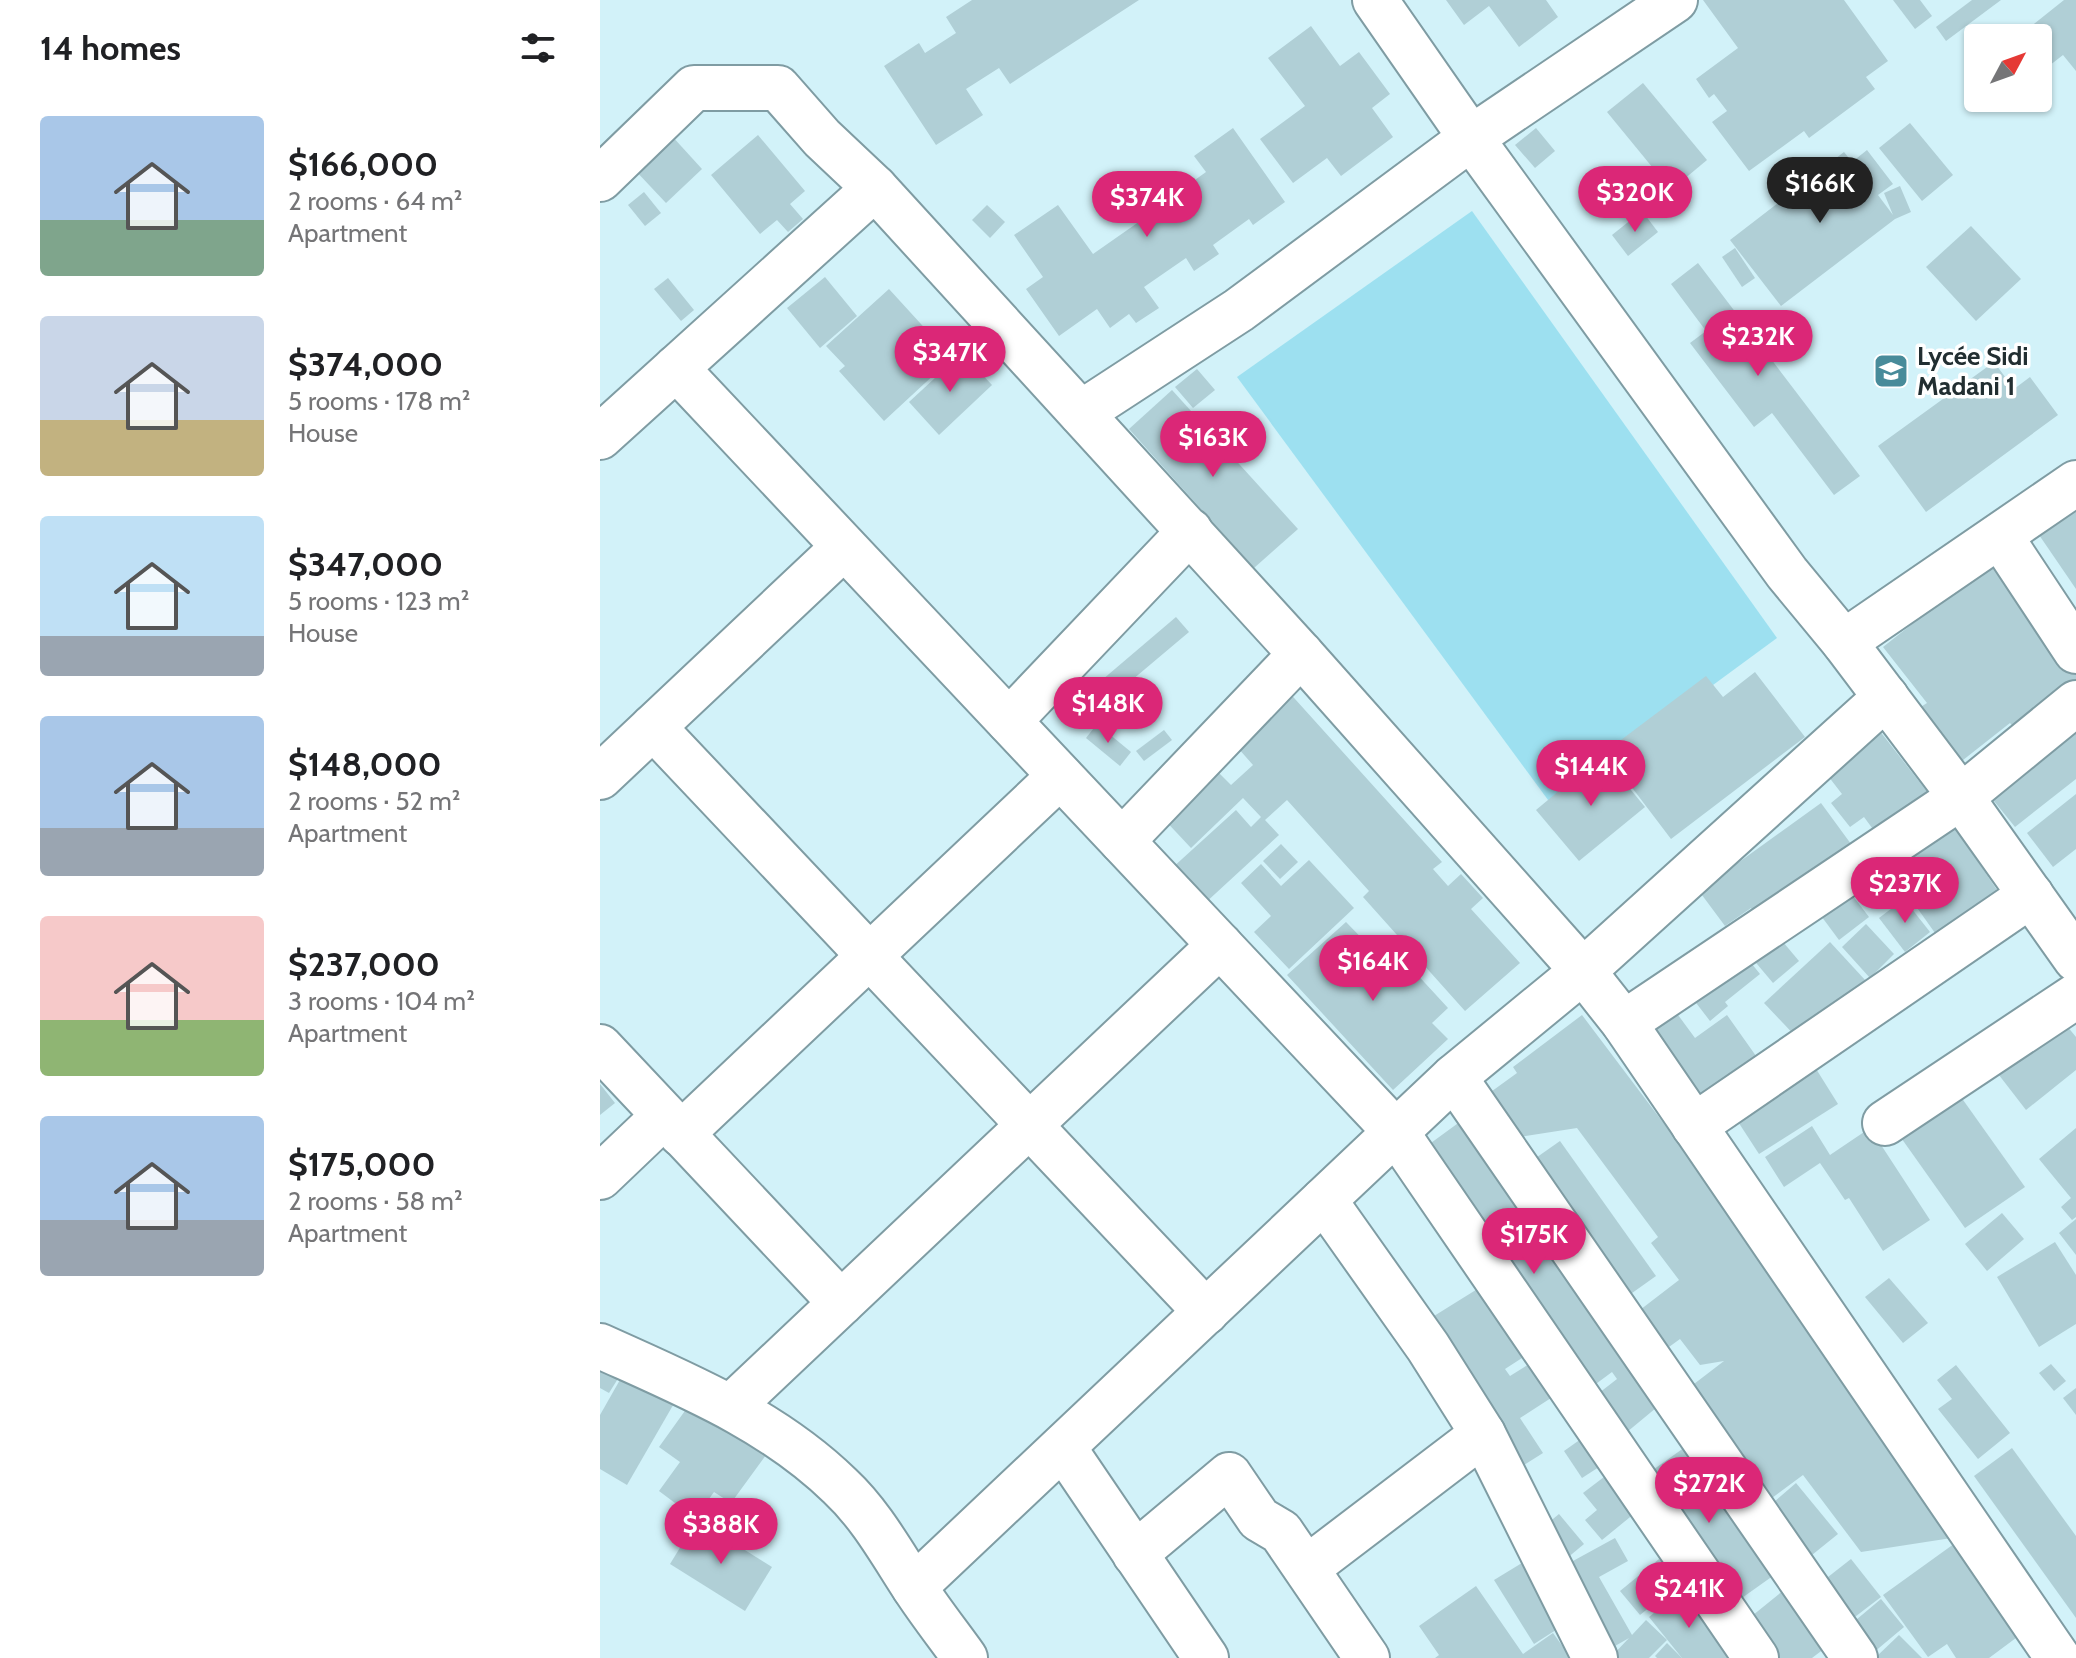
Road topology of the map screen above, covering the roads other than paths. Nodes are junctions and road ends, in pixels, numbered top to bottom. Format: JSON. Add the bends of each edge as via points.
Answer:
{"nodes":[{"id":1,"x":1375,"y":0,"type":"edge"},
{"id":2,"x":1675,"y":0,"type":"edge"},
{"id":3,"x":1471,"y":138,"type":"junction"},
{"id":4,"x":600,"y":179,"type":"edge"},
{"id":5,"x":875,"y":188,"type":"junction"},
{"id":6,"x":676,"y":368,"type":"junction"},
{"id":7,"x":1081,"y":413,"type":"junction"},
{"id":8,"x":600,"y":437,"type":"edge"},
{"id":9,"x":2076,"y":483,"type":"edge"},
{"id":10,"x":1190,"y":531,"type":"junction"},
{"id":11,"x":2000,"y":536,"type":"junction"},
{"id":12,"x":844,"y":547,"type":"junction"},
{"id":13,"x":1844,"y":642,"type":"junction"},
{"id":14,"x":2076,"y":651,"type":"edge"},
{"id":15,"x":1301,"y":654,"type":"junction"},
{"id":16,"x":1886,"y":697,"type":"junction"},
{"id":17,"x":2076,"y":703,"type":"edge"},
{"id":18,"x":1009,"y":721,"type":"junction"},
{"id":19,"x":653,"y":727,"type":"junction"},
{"id":20,"x":1060,"y":776,"type":"junction"},
{"id":21,"x":600,"y":777,"type":"edge"},
{"id":22,"x":1961,"y":797,"type":"junction"},
{"id":23,"x":1122,"y":841,"type":"junction"},
{"id":24,"x":2051,"y":902,"type":"edge"},
{"id":25,"x":1220,"y":945,"type":"junction"},
{"id":26,"x":869,"y":956,"type":"junction"},
{"id":27,"x":2076,"y":959,"type":"edge"},
{"id":28,"x":1583,"y":971,"type":"junction"},
{"id":29,"x":2076,"y":996,"type":"edge"},
{"id":30,"x":1624,"y":1023,"type":"junction"},
{"id":31,"x":600,"y":1047,"type":"edge"},
{"id":32,"x":1454,"y":1077,"type":"junction"},
{"id":33,"x":1885,"y":1123,"type":"dead end"},
{"id":34,"x":673,"y":1125,"type":"junction"},
{"id":35,"x":1029,"y":1125,"type":"junction"},
{"id":36,"x":1694,"y":1126,"type":"junction"},
{"id":37,"x":1396,"y":1132,"type":"junction"},
{"id":38,"x":600,"y":1177,"type":"edge"},
{"id":39,"x":1324,"y":1200,"type":"junction"},
{"id":40,"x":841,"y":1303,"type":"junction"},
{"id":41,"x":1206,"y":1312,"type":"junction"},
{"id":42,"x":600,"y":1346,"type":"edge"},
{"id":43,"x":732,"y":1406,"type":"junction"},
{"id":44,"x":1483,"y":1434,"type":"junction"},
{"id":45,"x":1063,"y":1447,"type":"junction"},
{"id":46,"x":1135,"y":1554,"type":"junction"},
{"id":47,"x":1307,"y":1568,"type":"junction"},
{"id":48,"x":914,"y":1587,"type":"junction"},
{"id":49,"x":965,"y":1658,"type":"edge"},
{"id":50,"x":1206,"y":1658,"type":"edge"},
{"id":51,"x":1367,"y":1658,"type":"edge"},
{"id":52,"x":1595,"y":1658,"type":"edge"},
{"id":53,"x":1756,"y":1658,"type":"edge"},
{"id":54,"x":1855,"y":1658,"type":"edge"},
{"id":55,"x":2058,"y":1658,"type":"edge"}],
"edges":[{"from":1,"to":3,"type":"street"},
{"from":2,"to":3,"type":"street"},
{"from":3,"to":7,"type":"street","via":[[1239,310]]},
{"from":3,"to":13,"type":"street","via":[[1787,573]]},
{"from":4,"to":5,"type":"street","via":[[694,88],[778,88]]},
{"from":5,"to":6,"type":"street"},
{"from":5,"to":7,"type":"street"},
{"from":6,"to":8,"type":"street"},
{"from":6,"to":12,"type":"street"},
{"from":7,"to":10,"type":"street"},
{"from":9,"to":11,"type":"street"},
{"from":10,"to":15,"type":"street"},
{"from":10,"to":18,"type":"street"},
{"from":11,"to":13,"type":"street"},
{"from":11,"to":14,"type":"street"},
{"from":12,"to":18,"type":"street"},
{"from":12,"to":19,"type":"street"},
{"from":13,"to":16,"type":"street"},
{"from":15,"to":23,"type":"street"},
{"from":15,"to":28,"type":"street"},
{"from":16,"to":22,"type":"street"},
{"from":16,"to":28,"type":"street"},
{"from":17,"to":22,"type":"street"},
{"from":18,"to":20,"type":"street"},
{"from":19,"to":21,"type":"street"},
{"from":19,"to":26,"type":"street"},
{"from":20,"to":23,"type":"street"},
{"from":20,"to":26,"type":"street"},
{"from":22,"to":24,"type":"street"},
{"from":22,"to":30,"type":"street"},
{"from":23,"to":25,"type":"street"},
{"from":24,"to":27,"type":"street"},
{"from":24,"to":36,"type":"street"},
{"from":25,"to":35,"type":"street"},
{"from":25,"to":37,"type":"street"},
{"from":26,"to":34,"type":"street"},
{"from":26,"to":35,"type":"street"},
{"from":28,"to":30,"type":"street"},
{"from":28,"to":32,"type":"street"},
{"from":29,"to":33,"type":"street"},
{"from":30,"to":36,"type":"street"},
{"from":31,"to":34,"type":"street"},
{"from":32,"to":37,"type":"street"},
{"from":32,"to":54,"type":"street"},
{"from":34,"to":38,"type":"street"},
{"from":34,"to":40,"type":"street"},
{"from":35,"to":40,"type":"street"},
{"from":35,"to":41,"type":"street"},
{"from":36,"to":55,"type":"street"},
{"from":37,"to":39,"type":"street"},
{"from":37,"to":53,"type":"street"},
{"from":39,"to":41,"type":"street"},
{"from":39,"to":44,"type":"street"},
{"from":40,"to":43,"type":"street"},
{"from":41,"to":45,"type":"street"},
{"from":42,"to":43,"type":"street"},
{"from":43,"to":48,"type":"street","via":[[787,1441],[841,1486],[874,1524]]},
{"from":44,"to":47,"type":"street"},
{"from":44,"to":52,"type":"street"},
{"from":45,"to":46,"type":"street"},
{"from":45,"to":48,"type":"street"},
{"from":46,"to":47,"type":"street","via":[[1229,1475],[1259,1519],[1281,1532]]},
{"from":46,"to":50,"type":"street"},
{"from":47,"to":51,"type":"street"},
{"from":48,"to":49,"type":"street"}]}
